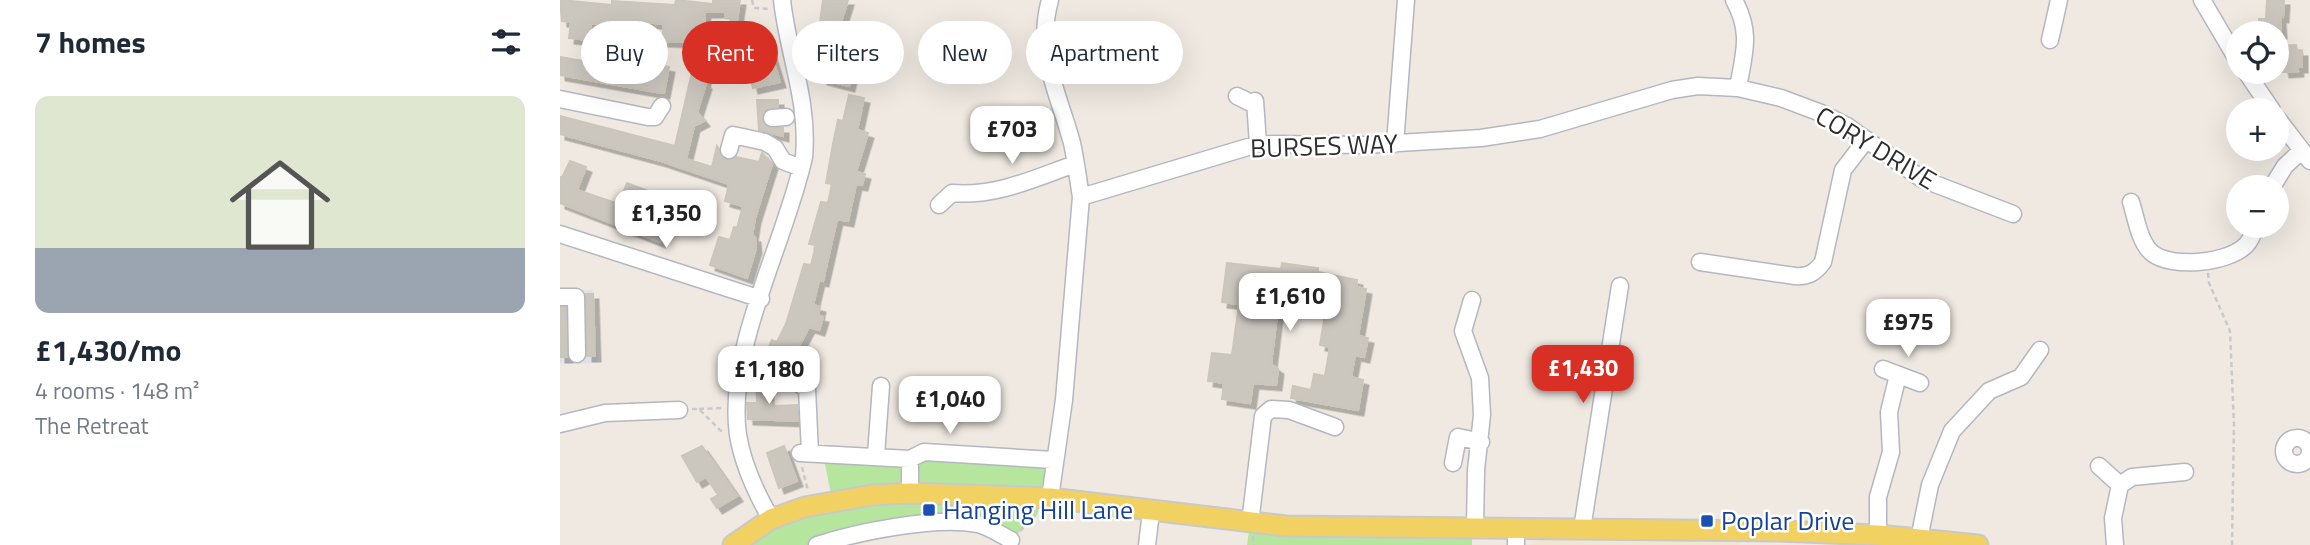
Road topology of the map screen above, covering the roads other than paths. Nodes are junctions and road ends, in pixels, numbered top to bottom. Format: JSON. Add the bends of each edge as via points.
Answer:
{"nodes":[{"id":1,"x":1050,"y":0,"type":"edge"},
{"id":2,"x":1406,"y":0,"type":"edge"},
{"id":3,"x":1734,"y":0,"type":"edge"},
{"id":4,"x":2059,"y":0,"type":"edge"},
{"id":5,"x":783,"y":4,"type":"edge"},
{"id":6,"x":2210,"y":4,"type":"edge"},
{"id":7,"x":2226,"y":37,"type":"edge"},
{"id":8,"x":2050,"y":40,"type":"dead end"},
{"id":9,"x":1738,"y":88,"type":"junction"},
{"id":10,"x":1237,"y":96,"type":"dead end"},
{"id":11,"x":560,"y":99,"type":"edge"},
{"id":12,"x":662,"y":106,"type":"dead end"},
{"id":13,"x":2289,"y":134,"type":"edge"},
{"id":14,"x":1866,"y":140,"type":"junction"},
{"id":15,"x":765,"y":142,"type":"junction"},
{"id":16,"x":1258,"y":144,"type":"junction"},
{"id":17,"x":1395,"y":144,"type":"junction"},
{"id":18,"x":789,"y":147,"type":"dead end"},
{"id":19,"x":729,"y":150,"type":"dead end"},
{"id":20,"x":2306,"y":156,"type":"edge"},
{"id":21,"x":1075,"y":164,"type":"junction"},
{"id":22,"x":801,"y":168,"type":"junction"},
{"id":23,"x":2279,"y":175,"type":"edge"},
{"id":24,"x":1081,"y":197,"type":"junction"},
{"id":25,"x":2131,"y":202,"type":"dead end"},
{"id":26,"x":939,"y":205,"type":"dead end"},
{"id":27,"x":2013,"y":215,"type":"dead end"},
{"id":28,"x":560,"y":234,"type":"edge"},
{"id":29,"x":2250,"y":238,"type":"edge"},
{"id":30,"x":1700,"y":262,"type":"dead end"},
{"id":31,"x":1620,"y":286,"type":"dead end"},
{"id":32,"x":560,"y":297,"type":"edge"},
{"id":33,"x":761,"y":299,"type":"junction"},
{"id":34,"x":1472,"y":300,"type":"dead end"},
{"id":35,"x":2040,"y":350,"type":"dead end"},
{"id":36,"x":577,"y":354,"type":"dead end"},
{"id":37,"x":1883,"y":369,"type":"dead end"},
{"id":38,"x":796,"y":370,"type":"dead end"},
{"id":39,"x":1898,"y":375,"type":"junction"},
{"id":40,"x":1920,"y":383,"type":"dead end"},
{"id":41,"x":881,"y":386,"type":"dead end"},
{"id":42,"x":679,"y":410,"type":"road end"},
{"id":43,"x":560,"y":424,"type":"edge"},
{"id":44,"x":1335,"y":427,"type":"dead end"},
{"id":45,"x":1481,"y":442,"type":"junction"},
{"id":46,"x":876,"y":455,"type":"junction"},
{"id":47,"x":910,"y":459,"type":"junction"},
{"id":48,"x":1053,"y":460,"type":"junction"},
{"id":49,"x":1453,"y":463,"type":"dead end"},
{"id":50,"x":2099,"y":466,"type":"dead end"},
{"id":51,"x":2185,"y":472,"type":"dead end"},
{"id":52,"x":2120,"y":485,"type":"junction"},
{"id":53,"x":910,"y":493,"type":"junction"},
{"id":54,"x":1047,"y":498,"type":"junction"},
{"id":55,"x":1151,"y":512,"type":"junction"},
{"id":56,"x":771,"y":519,"type":"junction"},
{"id":57,"x":1250,"y":523,"type":"junction"},
{"id":58,"x":1475,"y":527,"type":"junction"},
{"id":59,"x":1582,"y":529,"type":"junction"},
{"id":60,"x":1878,"y":535,"type":"junction"},
{"id":61,"x":1516,"y":537,"type":"edge"},
{"id":62,"x":1740,"y":538,"type":"edge"},
{"id":63,"x":1919,"y":539,"type":"junction"},
{"id":64,"x":1011,"y":540,"type":"road end"},
{"id":65,"x":733,"y":545,"type":"edge"},
{"id":66,"x":817,"y":545,"type":"edge"},
{"id":67,"x":1147,"y":545,"type":"edge"},
{"id":68,"x":1978,"y":545,"type":"edge"},
{"id":69,"x":2115,"y":545,"type":"edge"}],
"edges":[{"from":1,"to":21,"type":"street","via":[[1045,55]]},
{"from":2,"to":17,"type":"street"},
{"from":3,"to":9,"type":"street","via":[[1747,36]]},
{"from":4,"to":8,"type":"street"},
{"from":5,"to":22,"type":"street","via":[[805,115]]},
{"from":6,"to":7,"type":"street"},
{"from":9,"to":14,"type":"street","name":"CORY DRIVE","via":[[1801,105]]},
{"from":9,"to":17,"type":"street","name":"BURSES WAY","via":[[1672,90],[1540,129]]},
{"from":10,"to":16,"type":"street","via":[[1254,102]]},
{"from":11,"to":12,"type":"street","via":[[648,117],[655,117]]},
{"from":13,"to":20,"type":"street"},
{"from":14,"to":27,"type":"street","name":"CORY DRIVE","via":[[1923,179]]},
{"from":14,"to":30,"type":"street","via":[[1843,170],[1823,262],[1816,270],[1795,276]]},
{"from":15,"to":18,"type":"street"},
{"from":15,"to":19,"type":"street","via":[[733,135]]},
{"from":15,"to":22,"type":"street","via":[[783,161]]},
{"from":16,"to":17,"type":"street","name":"BURSES WAY"},
{"from":16,"to":24,"type":"street","name":"BURSES WAY"},
{"from":20,"to":23,"type":"street","via":[[2285,166]]},
{"from":21,"to":24,"type":"street"},
{"from":21,"to":26,"type":"street","via":[[998,191],[974,195],[948,186]]},
{"from":22,"to":33,"type":"street"},
{"from":24,"to":48,"type":"street","via":[[1064,400]]},
{"from":25,"to":29,"type":"street","via":[[2152,253],[2175,261],[2207,262],[2237,253]]},
{"from":28,"to":33,"type":"street","via":[[640,267]]},
{"from":31,"to":59,"type":"street"},
{"from":32,"to":36,"type":"street","via":[[576,297]]},
{"from":33,"to":56,"type":"street","via":[[741,365],[736,408],[748,473]]},
{"from":34,"to":45,"type":"street","via":[[1464,331],[1480,378]]},
{"from":35,"to":63,"type":"street","via":[[2021,377],[1989,391],[1952,431],[1930,485]]},
{"from":37,"to":39,"type":"street"},
{"from":38,"to":46,"type":"street","via":[[792,379],[807,389],[805,453]]},
{"from":39,"to":40,"type":"street"},
{"from":39,"to":60,"type":"street","via":[[1889,412],[1891,452],[1878,497]]},
{"from":41,"to":46,"type":"street"},
{"from":42,"to":43,"type":"street","via":[[655,404]]},
{"from":44,"to":57,"type":"street","via":[[1289,410],[1271,409],[1264,416]]},
{"from":45,"to":49,"type":"street","via":[[1458,437]]},
{"from":45,"to":58,"type":"street"},
{"from":46,"to":47,"type":"street"},
{"from":47,"to":48,"type":"street","via":[[924,452]]},
{"from":47,"to":53,"type":"street"},
{"from":48,"to":54,"type":"street"},
{"from":50,"to":52,"type":"street"},
{"from":51,"to":52,"type":"street","via":[[2132,477]]},
{"from":52,"to":69,"type":"street","via":[[2113,518]]},
{"from":53,"to":54,"type":"main road"},
{"from":53,"to":56,"type":"main road","via":[[811,505]]},
{"from":54,"to":55,"type":"main road"},
{"from":55,"to":57,"type":"main road"},
{"from":55,"to":67,"type":"street"},
{"from":56,"to":65,"type":"main road"},
{"from":57,"to":58,"type":"main road"},
{"from":58,"to":61,"type":"main road"},
{"from":59,"to":61,"type":"main road"},
{"from":59,"to":62,"type":"main road"},
{"from":60,"to":62,"type":"main road"},
{"from":60,"to":63,"type":"main road"},
{"from":63,"to":68,"type":"main road"},
{"from":64,"to":66,"type":"street","via":[[978,524],[944,524],[873,531]]}]}
